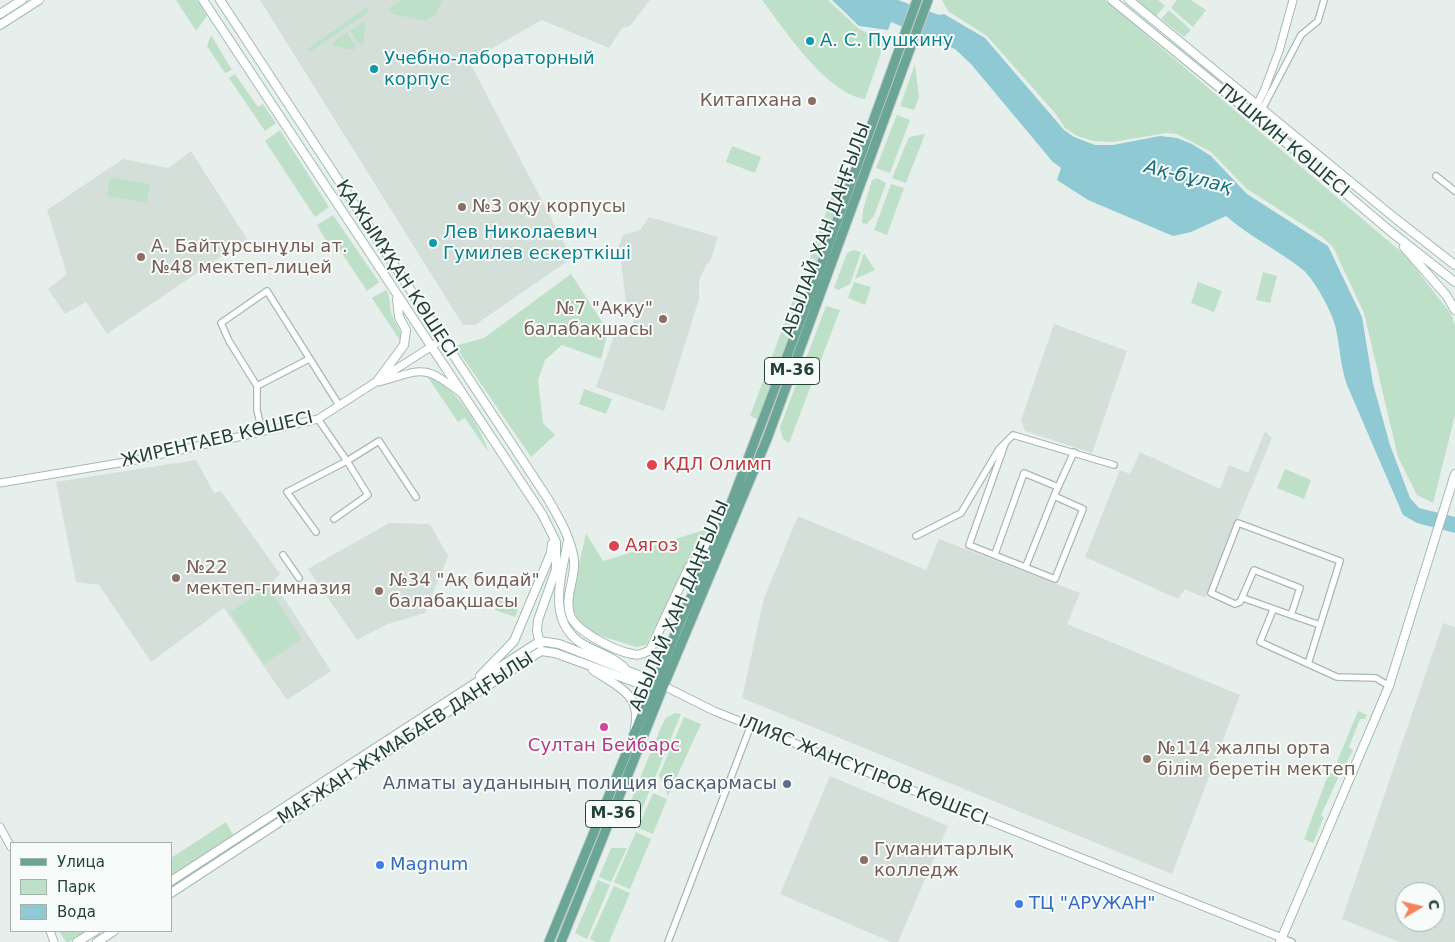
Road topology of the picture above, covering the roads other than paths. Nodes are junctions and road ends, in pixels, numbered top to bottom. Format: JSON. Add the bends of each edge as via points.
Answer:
{"nodes":[{"id":1,"x":22,"y":0,"type":"edge"},
{"id":2,"x":39,"y":0,"type":"edge"},
{"id":3,"x":203,"y":0,"type":"edge"},
{"id":4,"x":220,"y":0,"type":"edge"},
{"id":5,"x":226,"y":0,"type":"edge"},
{"id":6,"x":917,"y":0,"type":"edge"},
{"id":7,"x":928,"y":0,"type":"edge"},
{"id":8,"x":1112,"y":0,"type":"edge"},
{"id":9,"x":1129,"y":0,"type":"edge"},
{"id":10,"x":1293,"y":0,"type":"edge"},
{"id":11,"x":1324,"y":0,"type":"edge"},
{"id":12,"x":0,"y":14,"type":"edge"},
{"id":13,"x":0,"y":25,"type":"edge"},
{"id":14,"x":241,"y":31,"type":"junction"},
{"id":15,"x":904,"y":50,"type":"junction"},
{"id":16,"x":1259,"y":107,"type":"junction"},
{"id":17,"x":1254,"y":116,"type":"junction"},
{"id":18,"x":1436,"y":176,"type":"dead end"},
{"id":19,"x":1455,"y":191,"type":"edge"},
{"id":20,"x":1390,"y":231,"type":"junction"},
{"id":21,"x":1455,"y":265,"type":"edge"},
{"id":22,"x":1455,"y":282,"type":"edge"},
{"id":23,"x":397,"y":296,"type":"junction"},
{"id":24,"x":1455,"y":310,"type":"edge"},
{"id":25,"x":443,"y":339,"type":"junction"},
{"id":26,"x":430,"y":346,"type":"junction"},
{"id":27,"x":309,"y":358,"type":"junction"},
{"id":28,"x":375,"y":382,"type":"junction"},
{"id":29,"x":257,"y":386,"type":"junction"},
{"id":30,"x":461,"y":393,"type":"junction"},
{"id":31,"x":339,"y":405,"type":"junction"},
{"id":32,"x":318,"y":419,"type":"junction"},
{"id":33,"x":262,"y":432,"type":"junction"},
{"id":34,"x":1005,"y":444,"type":"junction"},
{"id":35,"x":1074,"y":452,"type":"junction"},
{"id":36,"x":347,"y":461,"type":"junction"},
{"id":37,"x":1114,"y":465,"type":"dead end"},
{"id":38,"x":1455,"y":474,"type":"edge"},
{"id":39,"x":0,"y":483,"type":"edge"},
{"id":40,"x":1058,"y":487,"type":"junction"},
{"id":41,"x":1054,"y":496,"type":"junction"},
{"id":42,"x":416,"y":497,"type":"dead end"},
{"id":43,"x":334,"y":520,"type":"dead end"},
{"id":44,"x":551,"y":530,"type":"junction"},
{"id":45,"x":316,"y":532,"type":"dead end"},
{"id":46,"x":719,"y":535,"type":"junction"},
{"id":47,"x":916,"y":536,"type":"dead end"},
{"id":48,"x":568,"y":539,"type":"junction"},
{"id":49,"x":283,"y":554,"type":"dead end"},
{"id":50,"x":994,"y":554,"type":"junction"},
{"id":51,"x":1026,"y":566,"type":"junction"},
{"id":52,"x":556,"y":569,"type":"junction"},
{"id":53,"x":299,"y":578,"type":"dead end"},
{"id":54,"x":1243,"y":598,"type":"junction"},
{"id":55,"x":1274,"y":610,"type":"junction"},
{"id":56,"x":1290,"y":615,"type":"junction"},
{"id":57,"x":1320,"y":625,"type":"junction"},
{"id":58,"x":540,"y":641,"type":"junction"},
{"id":59,"x":541,"y":652,"type":"junction"},
{"id":60,"x":586,"y":664,"type":"junction"},
{"id":61,"x":1308,"y":664,"type":"junction"},
{"id":62,"x":628,"y":672,"type":"junction"},
{"id":63,"x":478,"y":679,"type":"junction"},
{"id":64,"x":1388,"y":686,"type":"junction"},
{"id":65,"x":659,"y":687,"type":"junction"},
{"id":66,"x":751,"y":726,"type":"junction"},
{"id":67,"x":625,"y":760,"type":"junction"},
{"id":68,"x":0,"y":827,"type":"edge"},
{"id":69,"x":10,"y":845,"type":"edge"},
{"id":70,"x":172,"y":880,"type":"edge"},
{"id":71,"x":172,"y":892,"type":"edge"},
{"id":72,"x":93,"y":932,"type":"edge"},
{"id":73,"x":112,"y":932,"type":"edge"},
{"id":74,"x":1281,"y":940,"type":"edge"},
{"id":75,"x":77,"y":942,"type":"edge"},
{"id":76,"x":97,"y":942,"type":"edge"},
{"id":77,"x":549,"y":942,"type":"edge"},
{"id":78,"x":561,"y":942,"type":"edge"},
{"id":79,"x":668,"y":942,"type":"edge"},
{"id":80,"x":1292,"y":942,"type":"edge"}],
"edges":[{"from":1,"to":12,"type":"main road"},
{"from":2,"to":13,"type":"main road"},
{"from":3,"to":23,"type":"main road","name":"ҚАЖЫМҰҚАН КӨШЕСІ"},
{"from":4,"to":14,"type":"main road","name":"ҚАЖЫМҰҚАН КӨШЕСІ"},
{"from":5,"to":14,"type":"main road"},
{"from":6,"to":15,"type":"main road","name":"АБЫЛАЙ ХАН ДАҢҒЫЛЫ","number":"M-36"},
{"from":7,"to":15,"type":"main road","name":"АБЫЛАЙ ХАН ДАҢҒЫЛЫ","number":"M-36"},
{"from":8,"to":17,"type":"main road","name":"ПУШКИН КӨШЕСІ"},
{"from":9,"to":16,"type":"main road","name":"ПУШКИН КӨШЕСІ"},
{"from":10,"to":16,"type":"street"},
{"from":11,"to":16,"type":"street","via":[[1318,21],[1301,35]]},
{"from":14,"to":25,"type":"main road","name":"ҚАЖЫМҰҚАН КӨШЕСІ"},
{"from":15,"to":46,"type":"main road","name":"АБЫЛАЙ ХАН ДАҢҒЫЛЫ","number":"M-36"},
{"from":15,"to":65,"type":"main road","name":"АБЫЛАЙ ХАН ДАҢҒЫЛЫ","number":"M-36","via":[[767,439]]},
{"from":16,"to":17,"type":"street"},
{"from":16,"to":21,"type":"main road","name":"ПУШКИН КӨШЕСІ"},
{"from":17,"to":20,"type":"main road","name":"ПУШКИН КӨШЕСІ"},
{"from":18,"to":19,"type":"street"},
{"from":20,"to":22,"type":"main road","name":"ПУШКИН КӨШЕСІ"},
{"from":20,"to":24,"type":"main road"},
{"from":23,"to":26,"type":"main road","name":"ҚАЖЫМҰҚАН КӨШЕСІ"},
{"from":23,"to":28,"type":"main road","via":[[399,317],[406,330],[404,346]]},
{"from":25,"to":26,"type":"street","name":"ЖИРЕНТАЕВ КӨШЕСІ"},
{"from":25,"to":48,"type":"main road","name":"ҚАЖЫМҰҚАН КӨШЕСІ","via":[[548,499]]},
{"from":26,"to":28,"type":"street","name":"ЖИРЕНТАЕВ КӨШЕСІ"},
{"from":26,"to":30,"type":"main road","name":"ҚАЖЫМҰҚАН КӨШЕСІ"},
{"from":27,"to":29,"type":"street"},
{"from":27,"to":29,"type":"street","via":[[266,291],[221,323]]},
{"from":27,"to":31,"type":"street"},
{"from":28,"to":30,"type":"street","via":[[424,370],[436,374]]},
{"from":28,"to":31,"type":"street","name":"ЖИРЕНТАЕВ КӨШЕСІ"},
{"from":29,"to":33,"type":"street","via":[[257,410]]},
{"from":30,"to":44,"type":"main road","name":"ҚАЖЫМҰҚАН КӨШЕСІ"},
{"from":31,"to":32,"type":"street","name":"ЖИРЕНТАЕВ КӨШЕСІ"},
{"from":32,"to":33,"type":"street","name":"ЖИРЕНТАЕВ КӨШЕСІ"},
{"from":32,"to":36,"type":"street"},
{"from":33,"to":39,"type":"street","name":"ЖИРЕНТАЕВ КӨШЕСІ","via":[[131,461]]},
{"from":34,"to":35,"type":"street","via":[[1013,436]]},
{"from":34,"to":47,"type":"street","via":[[961,513]]},
{"from":34,"to":50,"type":"street","via":[[969,545]]},
{"from":35,"to":37,"type":"street"},
{"from":35,"to":40,"type":"street"},
{"from":36,"to":42,"type":"street","via":[[379,441]]},
{"from":36,"to":43,"type":"street","via":[[368,495]]},
{"from":36,"to":45,"type":"street","via":[[287,492]]},
{"from":38,"to":64,"type":"main road"},
{"from":40,"to":41,"type":"street"},
{"from":40,"to":50,"type":"street","via":[[1024,473]]},
{"from":41,"to":51,"type":"street"},
{"from":41,"to":51,"type":"street","via":[[1083,509],[1055,579],[1026,569]]},
{"from":44,"to":52,"type":"main road","via":[[556,542]]},
{"from":44,"to":63,"type":"main road","via":[[552,553],[514,641]]},
{"from":46,"to":48,"type":"main road","name":"ҚАЖЫМҰҚАН КӨШЕСІ","via":[[689,567],[655,641],[650,650],[641,655],[631,654],[584,633],[571,618],[568,600],[574,559]]},
{"from":46,"to":65,"type":"main road","name":"АБЫЛАЙ ХАН ДАҢҒЫЛЫ","number":"M-36"},
{"from":48,"to":52,"type":"main road"},
{"from":48,"to":62,"type":"main road","via":[[557,603],[563,624],[574,638],[620,662]]},
{"from":49,"to":53,"type":"street"},
{"from":50,"to":51,"type":"street"},
{"from":52,"to":58,"type":"main road","via":[[538,620]]},
{"from":54,"to":55,"type":"street"},
{"from":54,"to":56,"type":"street","via":[[1254,570],[1300,588]]},
{"from":54,"to":57,"type":"street","via":[[1235,604],[1211,593],[1238,523],[1340,561]]},
{"from":55,"to":56,"type":"street"},
{"from":55,"to":61,"type":"street","via":[[1260,642]]},
{"from":56,"to":57,"type":"street"},
{"from":57,"to":61,"type":"street"},
{"from":58,"to":59,"type":"main road"},
{"from":58,"to":62,"type":"main road","via":[[559,644]]},
{"from":58,"to":63,"type":"main road","name":"МАҒЖАН ЖҰМАБАЕВ ДАҢҒЫЛЫ"},
{"from":59,"to":60,"type":"main road","name":"МАҒЖАН ЖҰМАБАЕВ ДАҢҒЫЛЫ","via":[[555,653]]},
{"from":59,"to":71,"type":"main road","name":"МАҒЖАН ЖҰМАБАЕВ ДАҢҒЫЛЫ"},
{"from":60,"to":65,"type":"main road","name":"МАҒЖАН ЖҰМАБАЕВ ДАҢҒЫЛЫ"},
{"from":60,"to":67,"type":"main road","via":[[622,688],[634,704],[636,722]]},
{"from":61,"to":64,"type":"street","via":[[1337,677],[1376,678]]},
{"from":62,"to":65,"type":"main road"},
{"from":63,"to":70,"type":"main road","name":"МАҒЖАН ЖҰМАБАЕВ ДАҢҒЫЛЫ"},
{"from":64,"to":74,"type":"main road"},
{"from":65,"to":66,"type":"street","name":"ІЛИЯС ЖАНСҮГІРОВ КӨШЕСІ"},
{"from":65,"to":67,"type":"main road","name":"АБЫЛАЙ ХАН ДАҢҒЫЛЫ","number":"M-36"},
{"from":65,"to":78,"type":"main road","name":"АБЫЛАЙ ХАН ДАҢҒЫЛЫ","number":"M-36"},
{"from":66,"to":74,"type":"street","name":"ІЛИЯС ЖАНСҮГІРОВ КӨШЕСІ"},
{"from":66,"to":79,"type":"street"},
{"from":67,"to":77,"type":"main road","name":"АБЫЛАЙ ХАН ДАҢҒЫЛЫ","number":"M-36"},
{"from":68,"to":69,"type":"street"},
{"from":72,"to":75,"type":"main road"},
{"from":73,"to":76,"type":"main road"},
{"from":74,"to":80,"type":"street","name":"ІЛИЯС ЖАНСҮГІРОВ КӨШЕСІ"}]}
